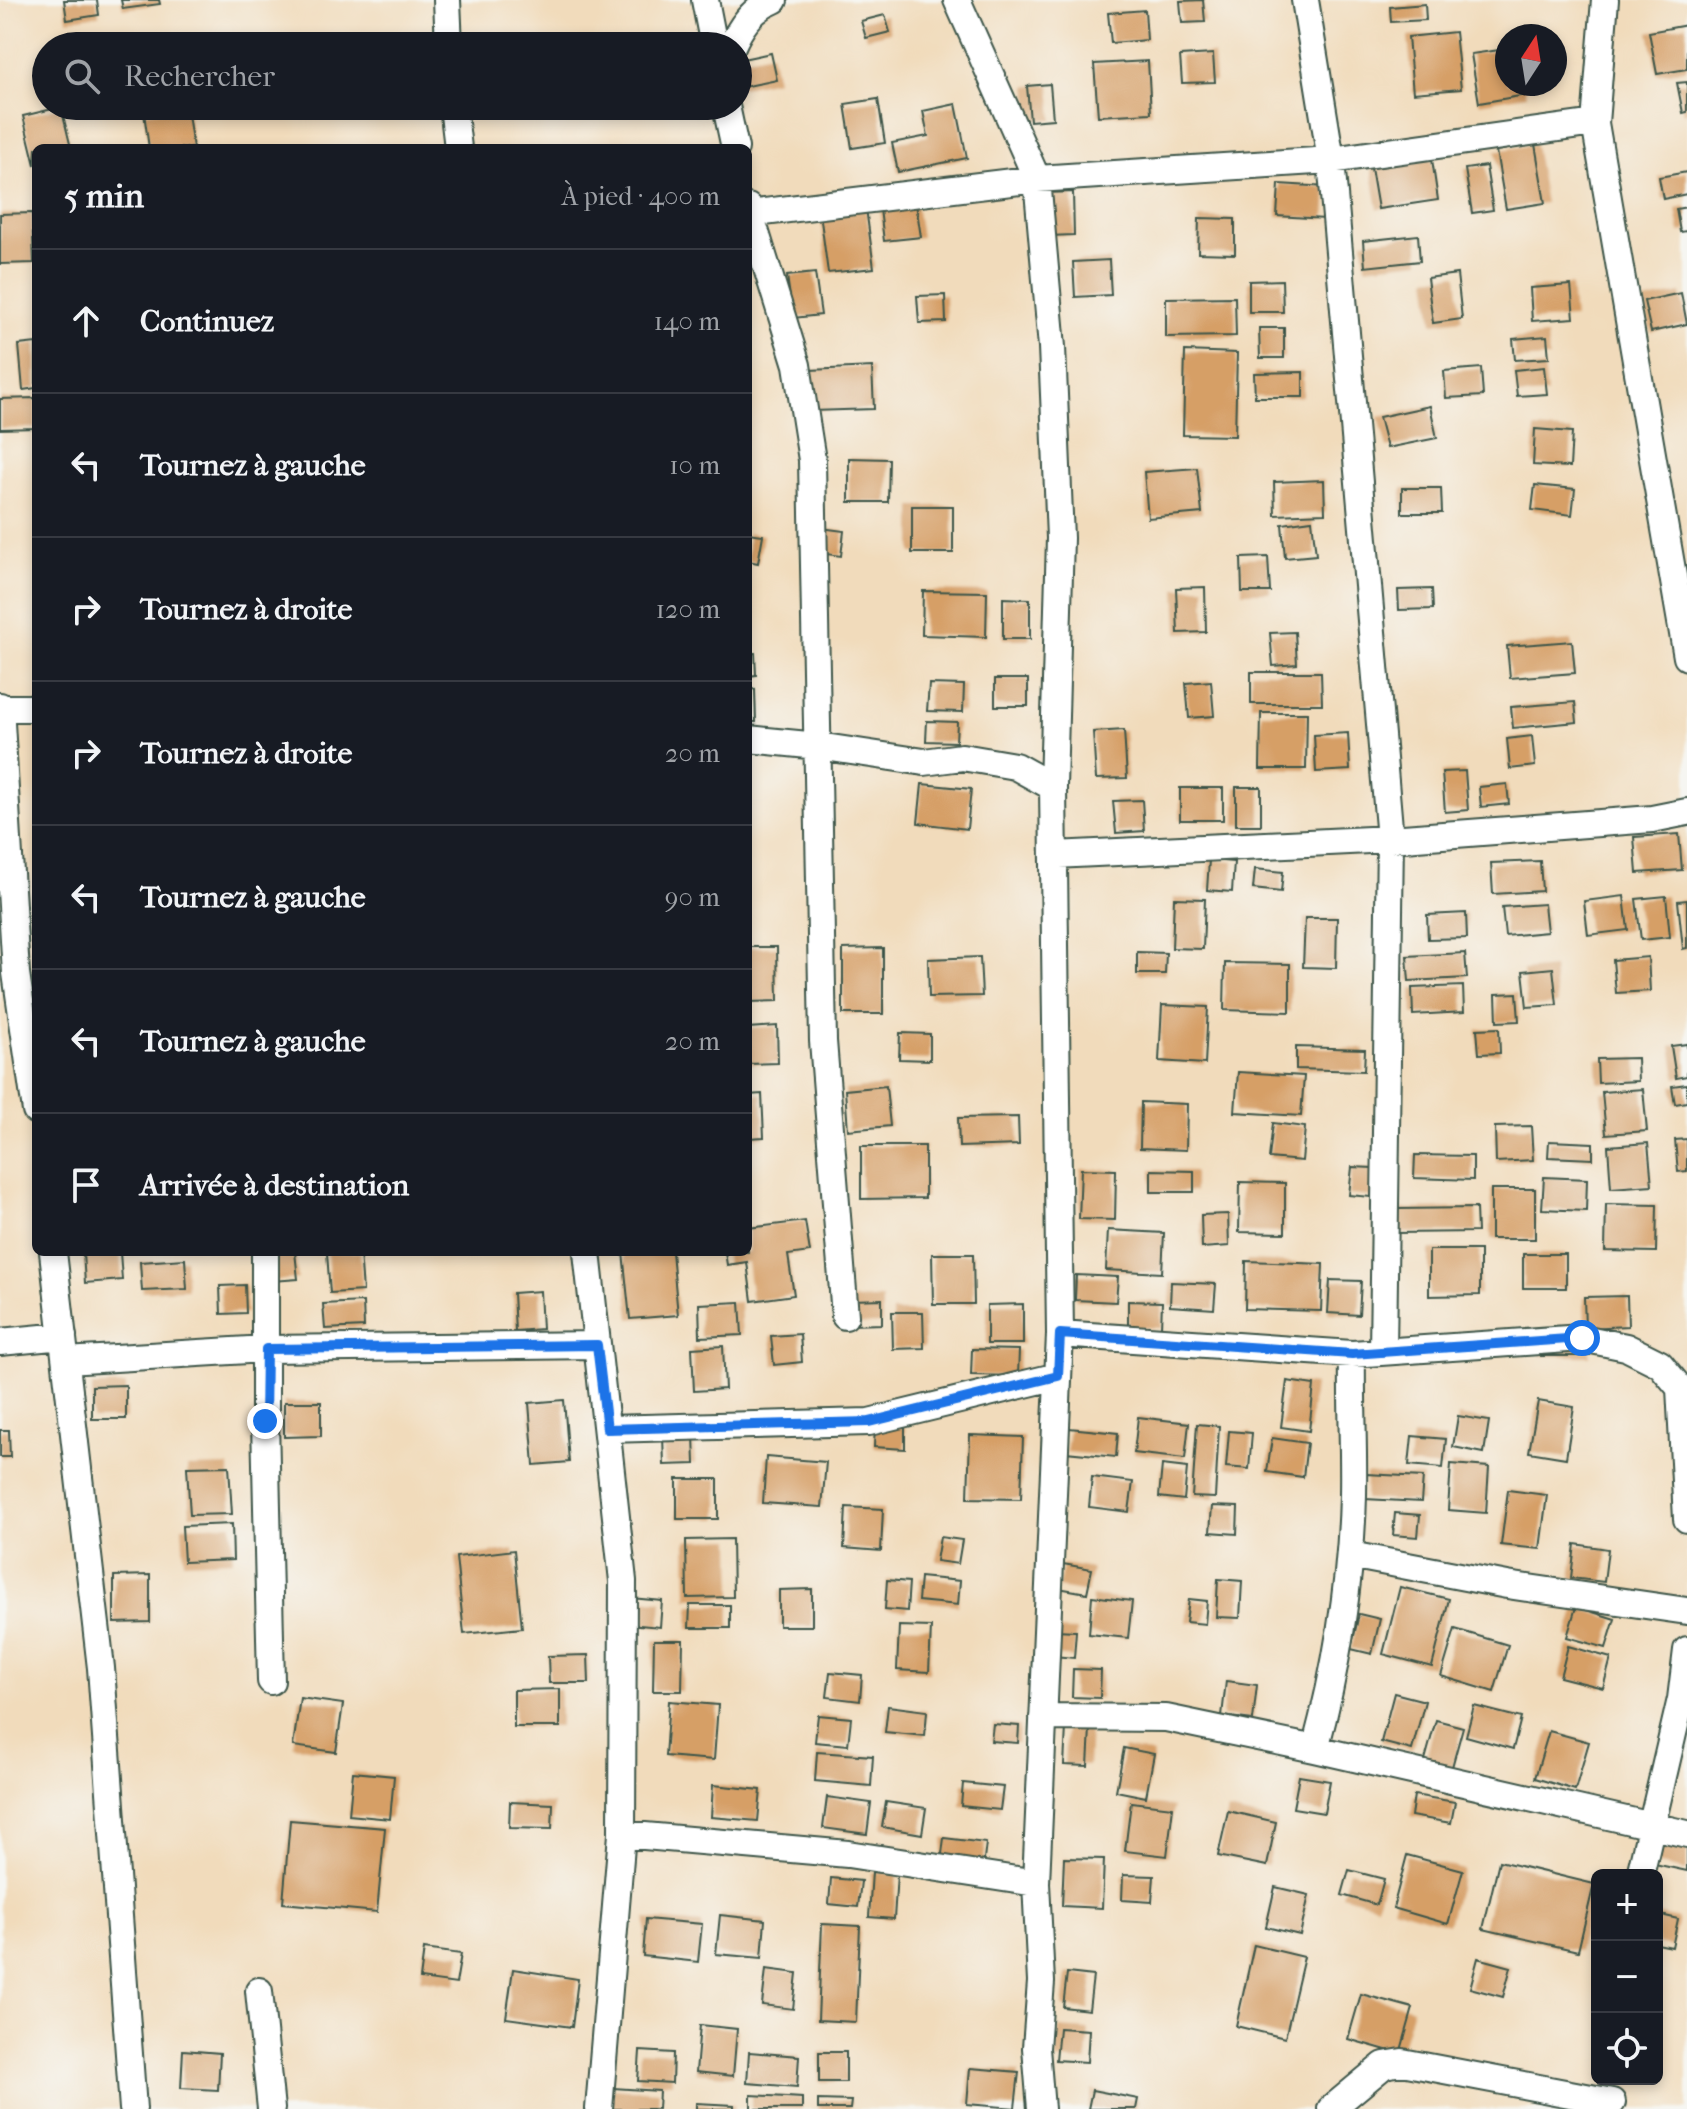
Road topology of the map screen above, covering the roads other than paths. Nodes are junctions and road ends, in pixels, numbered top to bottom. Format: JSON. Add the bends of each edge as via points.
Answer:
{"nodes":[{"id":1,"x":447,"y":0,"type":"edge"},
{"id":2,"x":705,"y":0,"type":"edge"},
{"id":3,"x":774,"y":0,"type":"edge"},
{"id":4,"x":957,"y":0,"type":"edge"},
{"id":5,"x":1305,"y":0,"type":"edge"},
{"id":6,"x":1605,"y":0,"type":"edge"},
{"id":7,"x":448,"y":32,"type":"edge"},
{"id":8,"x":711,"y":32,"type":"edge"},
{"id":9,"x":740,"y":32,"type":"edge"},
{"id":10,"x":455,"y":120,"type":"edge"},
{"id":11,"x":729,"y":120,"type":"edge"},
{"id":12,"x":1595,"y":123,"type":"junction"},
{"id":13,"x":458,"y":144,"type":"edge"},
{"id":14,"x":734,"y":144,"type":"edge"},
{"id":15,"x":1331,"y":160,"type":"junction"},
{"id":16,"x":1037,"y":179,"type":"junction"},
{"id":17,"x":752,"y":211,"type":"edge"},
{"id":18,"x":752,"y":224,"type":"edge"},
{"id":19,"x":1687,"y":657,"type":"edge"},
{"id":20,"x":0,"y":707,"type":"edge"},
{"id":21,"x":32,"y":708,"type":"edge"},
{"id":22,"x":752,"y":739,"type":"edge"},
{"id":23,"x":818,"y":746,"type":"junction"},
{"id":24,"x":1053,"y":787,"type":"junction"},
{"id":25,"x":1687,"y":812,"type":"edge"},
{"id":26,"x":1390,"y":839,"type":"junction"},
{"id":27,"x":1054,"y":855,"type":"junction"},
{"id":28,"x":8,"y":973,"type":"edge"},
{"id":29,"x":32,"y":1091,"type":"edge"},
{"id":30,"x":53,"y":1256,"type":"edge"},
{"id":31,"x":265,"y":1256,"type":"edge"},
{"id":32,"x":587,"y":1256,"type":"edge"},
{"id":33,"x":845,"y":1316,"type":"dead end"},
{"id":34,"x":1060,"y":1334,"type":"junction"},
{"id":35,"x":0,"y":1342,"type":"edge"},
{"id":36,"x":597,"y":1345,"type":"junction"},
{"id":37,"x":64,"y":1348,"type":"junction"},
{"id":38,"x":266,"y":1349,"type":"junction"},
{"id":39,"x":1383,"y":1351,"type":"junction"},
{"id":40,"x":1352,"y":1354,"type":"junction"},
{"id":41,"x":1058,"y":1376,"type":"junction"},
{"id":42,"x":607,"y":1429,"type":"junction"},
{"id":43,"x":1687,"y":1519,"type":"edge"},
{"id":44,"x":1350,"y":1555,"type":"junction"},
{"id":45,"x":1687,"y":1611,"type":"edge"},
{"id":46,"x":1687,"y":1650,"type":"edge"},
{"id":47,"x":271,"y":1681,"type":"dead end"},
{"id":48,"x":1043,"y":1717,"type":"junction"},
{"id":49,"x":1315,"y":1749,"type":"junction"},
{"id":50,"x":1649,"y":1826,"type":"junction"},
{"id":51,"x":622,"y":1834,"type":"junction"},
{"id":52,"x":1687,"y":1834,"type":"edge"},
{"id":53,"x":1641,"y":1869,"type":"edge"},
{"id":54,"x":1036,"y":1883,"type":"junction"},
{"id":55,"x":259,"y":1991,"type":"dead end"},
{"id":56,"x":1612,"y":2097,"type":"edge"},
{"id":57,"x":133,"y":2109,"type":"edge"},
{"id":58,"x":271,"y":2109,"type":"edge"},
{"id":59,"x":599,"y":2109,"type":"edge"},
{"id":60,"x":1041,"y":2109,"type":"edge"},
{"id":61,"x":1331,"y":2109,"type":"edge"}],
"edges":[{"from":1,"to":7,"type":"street"},
{"from":2,"to":8,"type":"street"},
{"from":3,"to":9,"type":"street","via":[[762,5]]},
{"from":4,"to":16,"type":"street"},
{"from":5,"to":15,"type":"street"},
{"from":6,"to":12,"type":"street"},
{"from":10,"to":13,"type":"street"},
{"from":11,"to":14,"type":"street"},
{"from":12,"to":15,"type":"street"},
{"from":12,"to":19,"type":"street"},
{"from":15,"to":16,"type":"street"},
{"from":15,"to":26,"type":"street"},
{"from":16,"to":17,"type":"street"},
{"from":16,"to":24,"type":"street","via":[[1052,347],[1060,538]]},
{"from":18,"to":23,"type":"street","via":[[797,365],[812,460]]},
{"from":20,"to":21,"type":"street"},
{"from":20,"to":28,"type":"street"},
{"from":22,"to":23,"type":"street"},
{"from":23,"to":24,"type":"street","via":[[924,762],[962,757],[1015,766]]},
{"from":23,"to":33,"type":"street","via":[[823,1041]]},
{"from":24,"to":27,"type":"street"},
{"from":25,"to":26,"type":"street"},
{"from":26,"to":27,"type":"street"},
{"from":26,"to":39,"type":"street"},
{"from":27,"to":34,"type":"street"},
{"from":28,"to":29,"type":"street"},
{"from":30,"to":37,"type":"street"},
{"from":31,"to":38,"type":"street"},
{"from":32,"to":36,"type":"street"},
{"from":34,"to":40,"type":"street"},
{"from":34,"to":41,"type":"street"},
{"from":35,"to":37,"type":"street"},
{"from":36,"to":38,"type":"street"},
{"from":36,"to":42,"type":"street"},
{"from":37,"to":38,"type":"street"},
{"from":37,"to":57,"type":"street","via":[[101,1668]]},
{"from":38,"to":47,"type":"street"},
{"from":39,"to":40,"type":"street"},
{"from":39,"to":43,"type":"street","via":[[1582,1338],[1626,1347],[1660,1364],[1680,1388]]},
{"from":40,"to":44,"type":"street"},
{"from":41,"to":42,"type":"street","via":[[869,1422]]},
{"from":41,"to":48,"type":"street"},
{"from":42,"to":51,"type":"street","via":[[623,1581]]},
{"from":44,"to":45,"type":"street"},
{"from":44,"to":49,"type":"street","via":[[1331,1692]]},
{"from":46,"to":50,"type":"street","via":[[1674,1730]]},
{"from":48,"to":49,"type":"street","via":[[1166,1718]]},
{"from":48,"to":54,"type":"street"},
{"from":49,"to":50,"type":"street"},
{"from":50,"to":52,"type":"street"},
{"from":50,"to":53,"type":"street"},
{"from":51,"to":54,"type":"street","via":[[848,1854]]},
{"from":51,"to":59,"type":"street"},
{"from":54,"to":60,"type":"street"},
{"from":55,"to":58,"type":"street"},
{"from":56,"to":61,"type":"street","via":[[1402,2062],[1384,2065]]}]}
